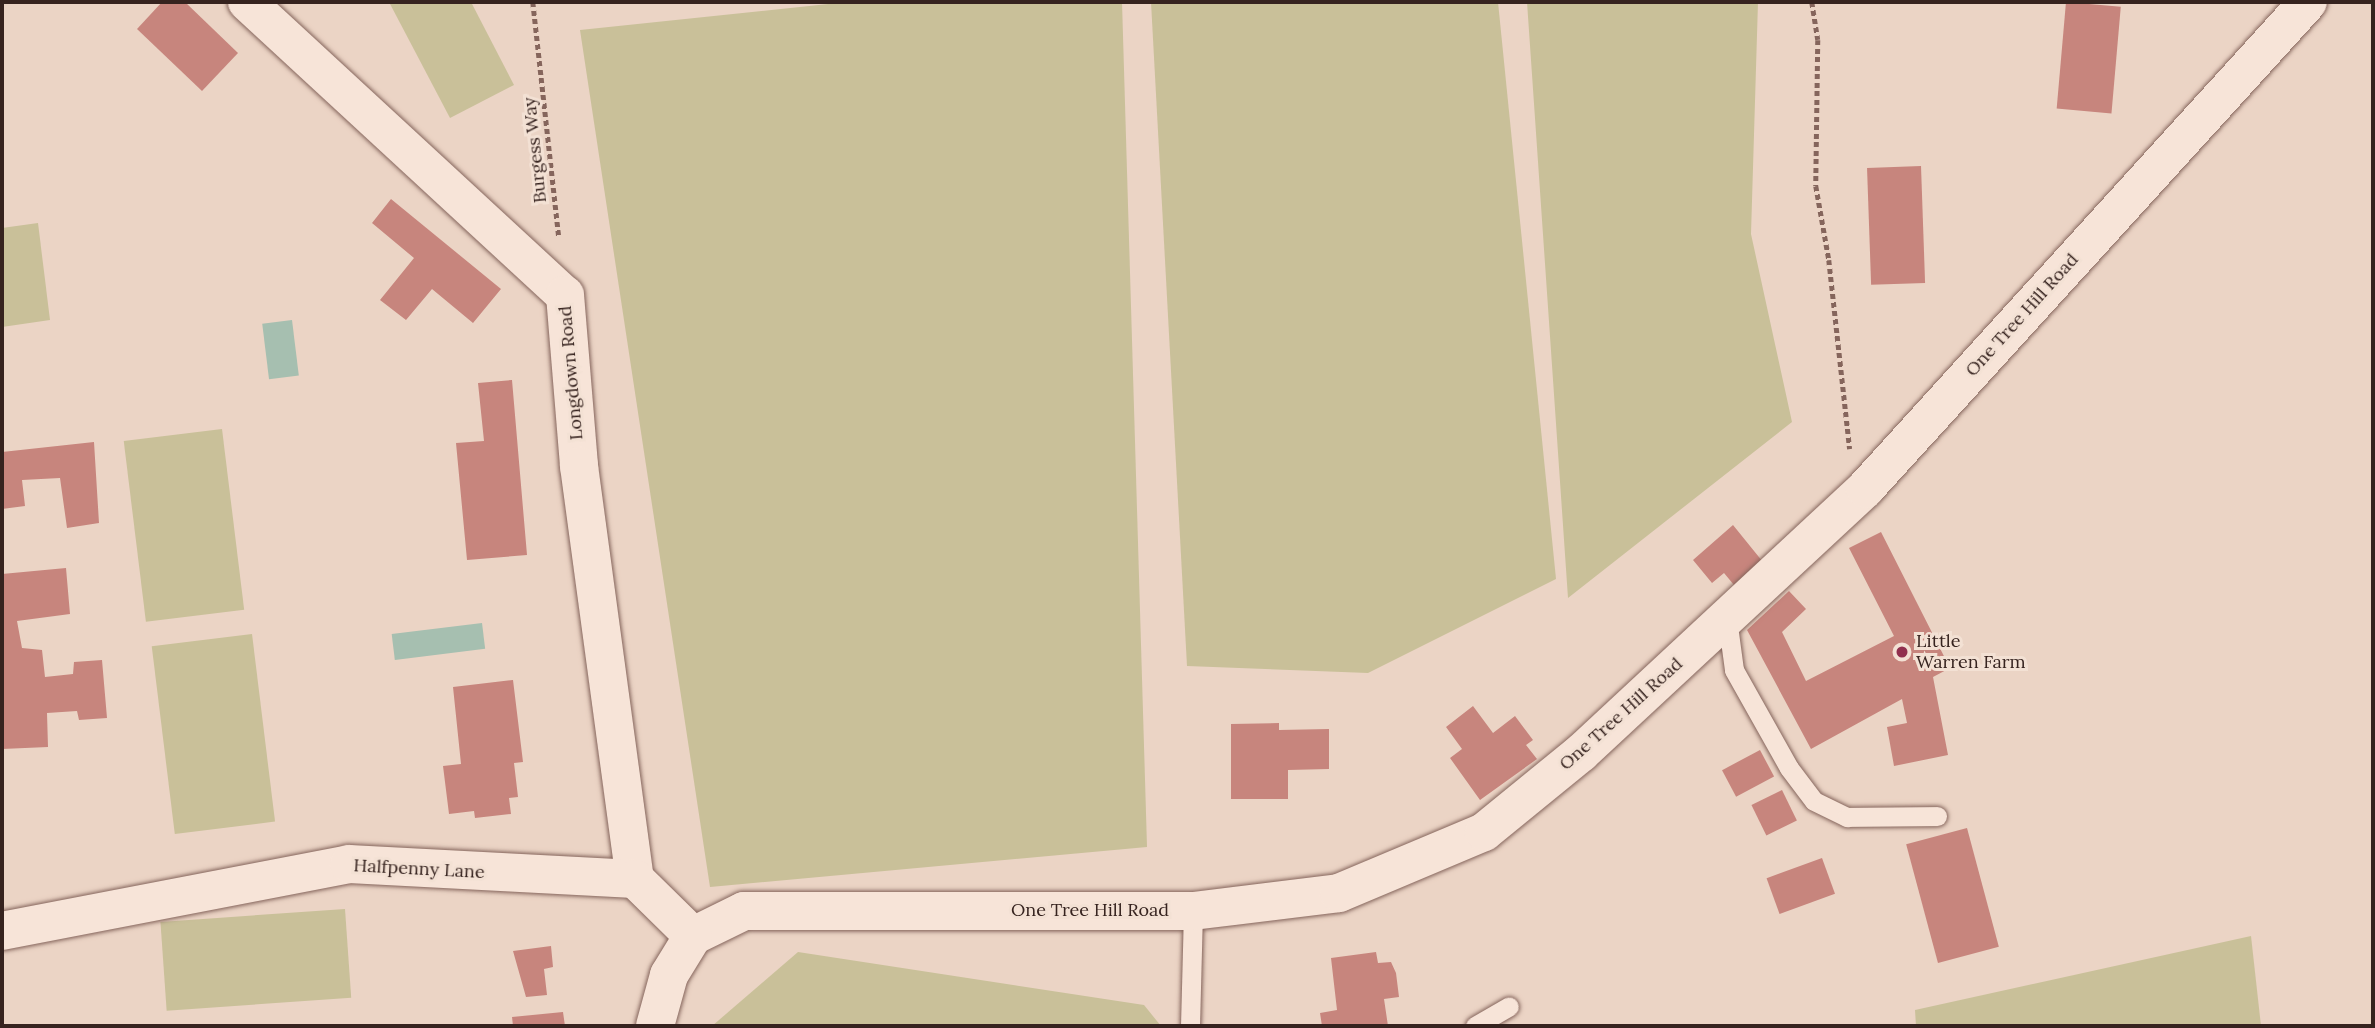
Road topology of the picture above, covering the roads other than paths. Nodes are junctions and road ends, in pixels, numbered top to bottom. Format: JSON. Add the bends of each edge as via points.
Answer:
{"nodes":[{"id":1,"x":247,"y":2,"type":"edge"},
{"id":2,"x":2308,"y":2,"type":"edge"},
{"id":3,"x":1727,"y":618,"type":"junction"},
{"id":4,"x":1937,"y":816,"type":"dead end"},
{"id":5,"x":635,"y":879,"type":"junction"},
{"id":6,"x":1194,"y":911,"type":"junction"},
{"id":7,"x":2,"y":931,"type":"edge"},
{"id":8,"x":693,"y":936,"type":"junction"},
{"id":9,"x":1509,"y":1006,"type":"dead end"},
{"id":10,"x":654,"y":1026,"type":"edge"},
{"id":11,"x":1189,"y":1026,"type":"edge"},
{"id":12,"x":1475,"y":1026,"type":"edge"}],
"edges":[{"from":1,"to":5,"type":"street","name":"Longdown Road","via":[[565,295],[579,466]]},
{"from":2,"to":3,"type":"street","name":"One Tree Hill Road","via":[[1866,489]]},
{"from":3,"to":4,"type":"lane","via":[[1734,670],[1789,768],[1814,801],[1847,817]]},
{"from":3,"to":6,"type":"street","name":"One Tree Hill Road","via":[[1581,753],[1484,832],[1339,893]]},
{"from":5,"to":7,"type":"street","name":"Halfpenny Lane","via":[[349,864]]},
{"from":5,"to":8,"type":"street"},
{"from":6,"to":8,"type":"street","name":"One Tree Hill Road","via":[[802,908],[744,911]]},
{"from":6,"to":11,"type":"lane"},
{"from":8,"to":10,"type":"street","via":[[669,975]]},
{"from":9,"to":12,"type":"lane"}]}
